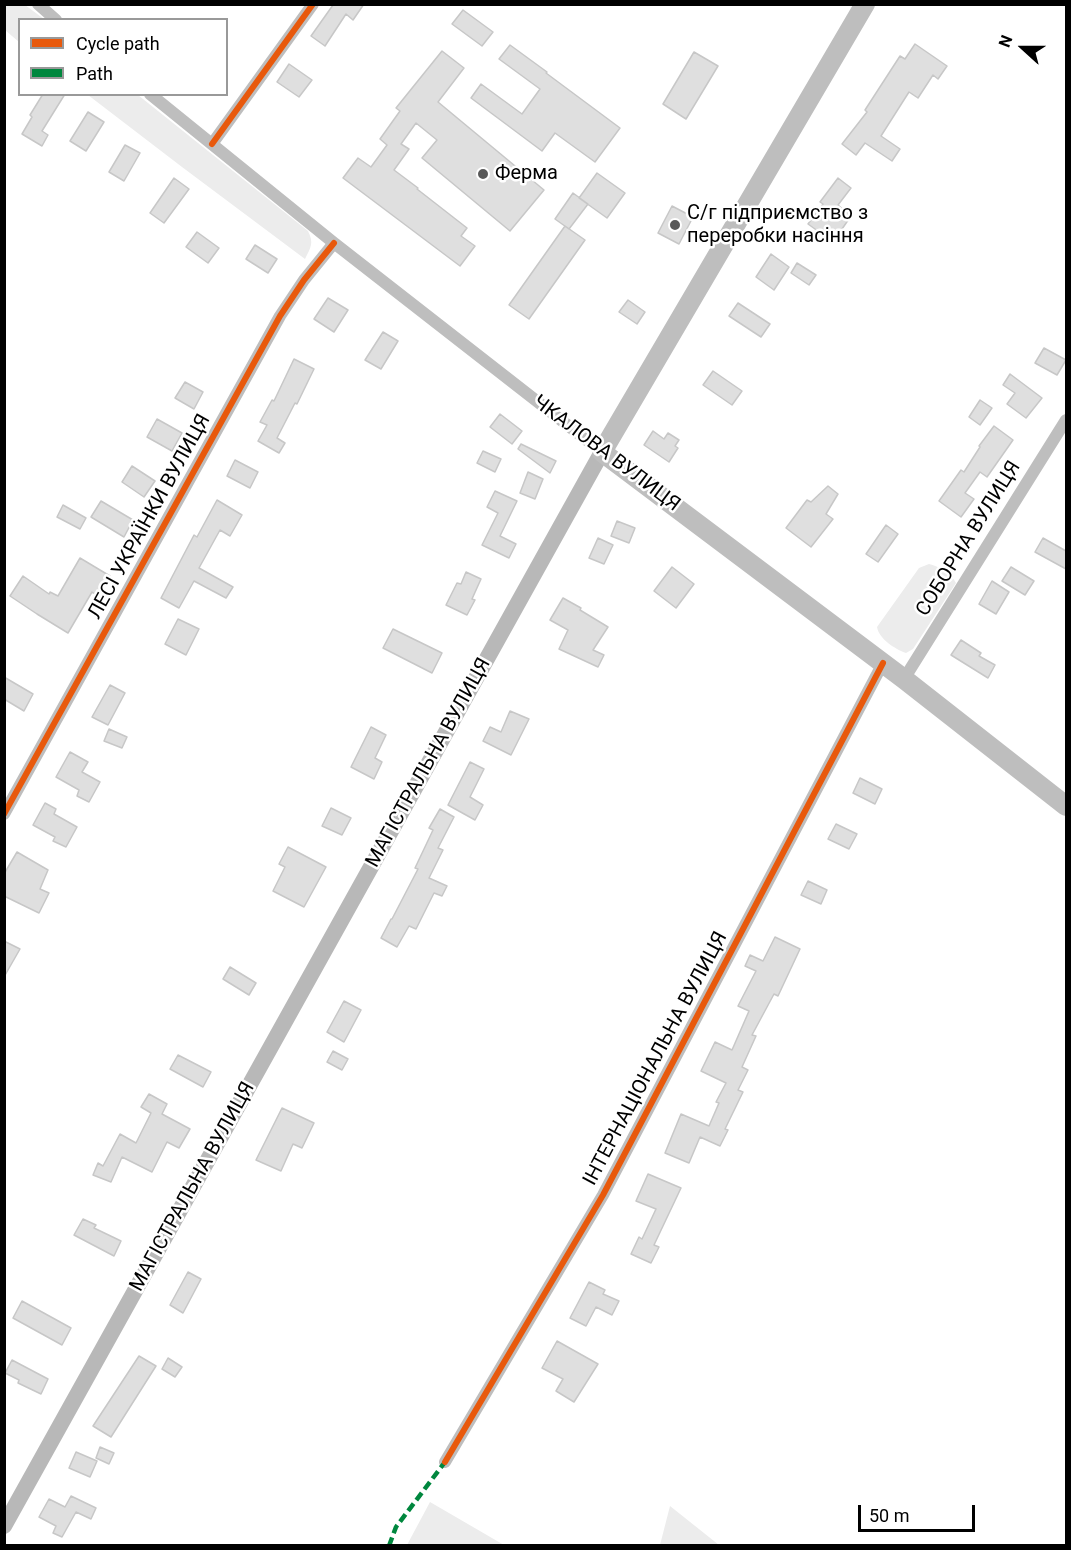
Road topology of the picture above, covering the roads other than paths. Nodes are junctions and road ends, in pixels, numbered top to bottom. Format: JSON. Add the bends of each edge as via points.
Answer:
{"nodes":[{"id":1,"x":38,"y":4,"type":"edge"},
{"id":2,"x":313,"y":4,"type":"edge"},
{"id":3,"x":865,"y":4,"type":"edge"},
{"id":4,"x":54,"y":18,"type":"edge"},
{"id":5,"x":152,"y":96,"type":"edge"},
{"id":6,"x":212,"y":144,"type":"junction"},
{"id":7,"x":334,"y":243,"type":"junction"},
{"id":8,"x":1066,"y":420,"type":"edge"},
{"id":9,"x":602,"y":452,"type":"junction"},
{"id":10,"x":883,"y":663,"type":"junction"},
{"id":11,"x":904,"y":679,"type":"junction"},
{"id":12,"x":1066,"y":806,"type":"edge"},
{"id":13,"x":4,"y":814,"type":"edge"},
{"id":14,"x":445,"y":1462,"type":"dead end"},
{"id":15,"x":4,"y":1526,"type":"edge"}],
"edges":[{"from":1,"to":4,"type":"street"},
{"from":2,"to":6,"type":"street"},
{"from":3,"to":9,"type":"main road","name":"МАГІСТРАЛЬНА ВУЛИЦЯ"},
{"from":5,"to":6,"type":"street","name":"ЧКАЛОВА ВУЛИЦЯ"},
{"from":6,"to":7,"type":"street","name":"ЧКАЛОВА ВУЛИЦЯ"},
{"from":7,"to":9,"type":"street","name":"ЧКАЛОВА ВУЛИЦЯ"},
{"from":7,"to":13,"type":"street","name":"ЛЕСІ УКРАЇНКИ ВУЛИЦЯ","via":[[280,316]]},
{"from":8,"to":11,"type":"street","name":"СОБОРНА ВУЛИЦЯ"},
{"from":9,"to":10,"type":"main road","name":"ЧКАЛОВА ВУЛИЦЯ"},
{"from":9,"to":15,"type":"main road","name":"МАГІСТРАЛЬНА ВУЛИЦЯ"},
{"from":10,"to":11,"type":"main road","name":"ЧКАЛОВА ВУЛИЦЯ"},
{"from":10,"to":14,"type":"street","name":"ІНТЕРНАЦІОНАЛЬНА ВУЛИЦЯ","via":[[603,1195]]},
{"from":11,"to":12,"type":"main road","name":"ЧКАЛОВА ВУЛИЦЯ"}]}
